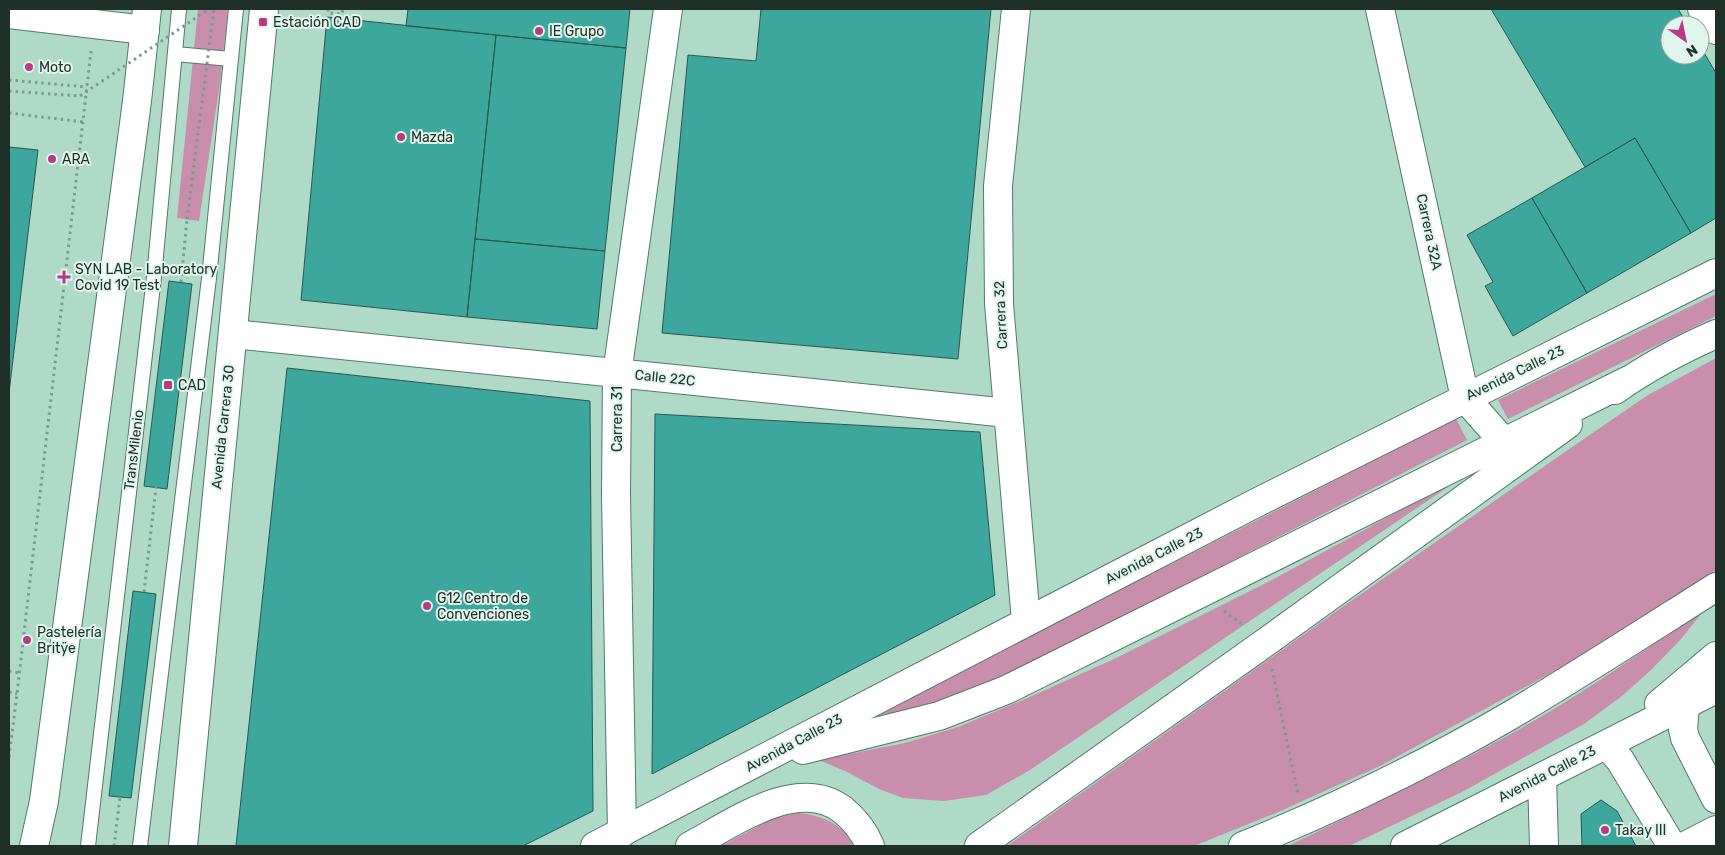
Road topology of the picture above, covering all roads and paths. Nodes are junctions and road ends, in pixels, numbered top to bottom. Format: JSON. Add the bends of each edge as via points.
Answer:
{"nodes":[{"id":1,"x":179,"y":9,"type":"edge"},
{"id":2,"x":209,"y":9,"type":"edge"},
{"id":3,"x":214,"y":9,"type":"edge"},
{"id":4,"x":236,"y":9,"type":"edge"},
{"id":5,"x":264,"y":9,"type":"edge"},
{"id":6,"x":328,"y":9,"type":"edge"},
{"id":7,"x":343,"y":9,"type":"edge"},
{"id":8,"x":668,"y":9,"type":"edge"},
{"id":9,"x":1016,"y":9,"type":"edge"},
{"id":10,"x":1380,"y":9,"type":"edge"},
{"id":11,"x":1702,"y":9,"type":"edge"},
{"id":12,"x":9,"y":14,"type":"edge"},
{"id":13,"x":146,"y":20,"type":"edge"},
{"id":14,"x":95,"y":24,"type":"junction"},
{"id":15,"x":1716,"y":30,"type":"edge"},
{"id":16,"x":175,"y":54,"type":"junction"},
{"id":17,"x":231,"y":60,"type":"junction"},
{"id":18,"x":9,"y":80,"type":"edge"},
{"id":19,"x":87,"y":86,"type":"junction"},
{"id":20,"x":9,"y":91,"type":"edge"},
{"id":21,"x":9,"y":113,"type":"edge"},
{"id":22,"x":83,"y":122,"type":"junction"},
{"id":23,"x":1716,"y":274,"type":"edge"},
{"id":24,"x":180,"y":282,"type":"dead end"},
{"id":25,"x":232,"y":334,"type":"junction"},
{"id":26,"x":1716,"y":334,"type":"edge"},
{"id":27,"x":617,"y":374,"type":"junction"},
{"id":28,"x":1629,"y":380,"type":"junction"},
{"id":29,"x":1465,"y":398,"type":"junction"},
{"id":30,"x":1008,"y":413,"type":"junction"},
{"id":31,"x":1503,"y":442,"type":"junction"},
{"id":32,"x":156,"y":487,"type":"dead end"},
{"id":33,"x":1716,"y":587,"type":"edge"},
{"id":34,"x":144,"y":592,"type":"dead end"},
{"id":35,"x":1026,"y":621,"type":"junction"},
{"id":36,"x":1716,"y":656,"type":"edge"},
{"id":37,"x":9,"y":671,"type":"edge"},
{"id":38,"x":20,"y":673,"type":"junction"},
{"id":39,"x":1716,"y":689,"type":"edge"},
{"id":40,"x":9,"y":692,"type":"edge"},
{"id":41,"x":17,"y":694,"type":"junction"},
{"id":42,"x":1685,"y":704,"type":"junction"},
{"id":43,"x":1604,"y":746,"type":"junction"},
{"id":44,"x":9,"y":757,"type":"edge"},
{"id":45,"x":756,"y":763,"type":"junction"},
{"id":46,"x":1542,"y":777,"type":"junction"},
{"id":47,"x":120,"y":797,"type":"dead end"},
{"id":48,"x":1716,"y":799,"type":"edge"},
{"id":49,"x":44,"y":801,"type":"junction"},
{"id":50,"x":1716,"y":830,"type":"edge"},
{"id":51,"x":622,"y":833,"type":"junction"},
{"id":52,"x":34,"y":846,"type":"edge"},
{"id":53,"x":42,"y":846,"type":"edge"},
{"id":54,"x":88,"y":846,"type":"edge"},
{"id":55,"x":114,"y":846,"type":"edge"},
{"id":56,"x":140,"y":846,"type":"edge"},
{"id":57,"x":183,"y":846,"type":"edge"},
{"id":58,"x":595,"y":846,"type":"edge"},
{"id":59,"x":690,"y":846,"type":"edge"},
{"id":60,"x":870,"y":846,"type":"edge"},
{"id":61,"x":979,"y":846,"type":"edge"},
{"id":62,"x":1242,"y":846,"type":"edge"},
{"id":63,"x":1405,"y":846,"type":"edge"},
{"id":64,"x":1544,"y":846,"type":"edge"},
{"id":65,"x":1672,"y":846,"type":"edge"},
{"id":66,"x":1685,"y":846,"type":"edge"}],
"edges":[{"from":1,"to":16,"type":"lane","name":"TransMilenio"},
{"from":2,"to":20,"type":"path","bridge":true,"via":[[80,96]]},
{"from":3,"to":24,"type":"path","bridge":true},
{"from":4,"to":17,"type":"lane"},
{"from":5,"to":25,"type":"main road","name":"Avenida Carrera 30"},
{"from":6,"to":7,"type":"path","via":[[328,13],[342,14]]},
{"from":8,"to":27,"type":"main road","name":"Carrera 31"},
{"from":9,"to":30,"type":"main road","name":"Carrera 32","via":[[998,186],[999,304]]},
{"from":10,"to":29,"type":"main road","name":"Carrera 32A"},
{"from":11,"to":15,"type":"main road"},
{"from":12,"to":14,"type":"main road"},
{"from":13,"to":14,"type":"main road"},
{"from":13,"to":49,"type":"main road"},
{"from":14,"to":19,"type":"path"},
{"from":16,"to":17,"type":"lane"},
{"from":16,"to":54,"type":"lane","name":"TransMilenio","via":[[154,277]]},
{"from":17,"to":56,"type":"lane","via":[[209,278]]},
{"from":18,"to":19,"type":"path"},
{"from":19,"to":22,"type":"path"},
{"from":21,"to":22,"type":"path"},
{"from":22,"to":38,"type":"path"},
{"from":23,"to":29,"type":"main road","name":"Avenida Calle 23"},
{"from":25,"to":27,"type":"main road","name":"Calle 22C"},
{"from":25,"to":57,"type":"main road","name":"Avenida Carrera 30"},
{"from":26,"to":28,"type":"main road"},
{"from":27,"to":30,"type":"main road","name":"Calle 22C"},
{"from":27,"to":51,"type":"main road","name":"Carrera 31"},
{"from":28,"to":31,"type":"main road"},
{"from":28,"to":61,"type":"main road"},
{"from":29,"to":31,"type":"main road","name":"Carrera 32A"},
{"from":29,"to":35,"type":"main road","name":"Avenida Calle 23"},
{"from":30,"to":35,"type":"main road","name":"Carrera 32"},
{"from":31,"to":45,"type":"main road","via":[[1006,690],[939,716]]},
{"from":32,"to":34,"type":"path"},
{"from":33,"to":62,"type":"main road","via":[[1469,738],[1304,821]]},
{"from":35,"to":45,"type":"main road","name":"Avenida Calle 23"},
{"from":36,"to":43,"type":"main road"},
{"from":37,"to":38,"type":"path"},
{"from":38,"to":41,"type":"path"},
{"from":39,"to":42,"type":"main road","name":"Avenida Calle 23"},
{"from":40,"to":41,"type":"path"},
{"from":41,"to":44,"type":"path"},
{"from":42,"to":43,"type":"main road","name":"Avenida Calle 23"},
{"from":42,"to":48,"type":"main road","via":[[1685,738]]},
{"from":43,"to":46,"type":"main road","name":"Avenida Calle 23"},
{"from":43,"to":65,"type":"main road","via":[[1629,772]]},
{"from":45,"to":51,"type":"main road","name":"Avenida Calle 23"},
{"from":46,"to":63,"type":"main road","name":"Avenida Calle 23"},
{"from":46,"to":64,"type":"main road"},
{"from":47,"to":55,"type":"path"},
{"from":49,"to":52,"type":"main road"},
{"from":49,"to":53,"type":"main road"},
{"from":50,"to":66,"type":"main road"},
{"from":51,"to":58,"type":"main road","name":"Avenida Calle 23"},
{"from":59,"to":60,"type":"main road","via":[[762,807],[792,798],[816,798],[836,805],[854,819]]}]}
